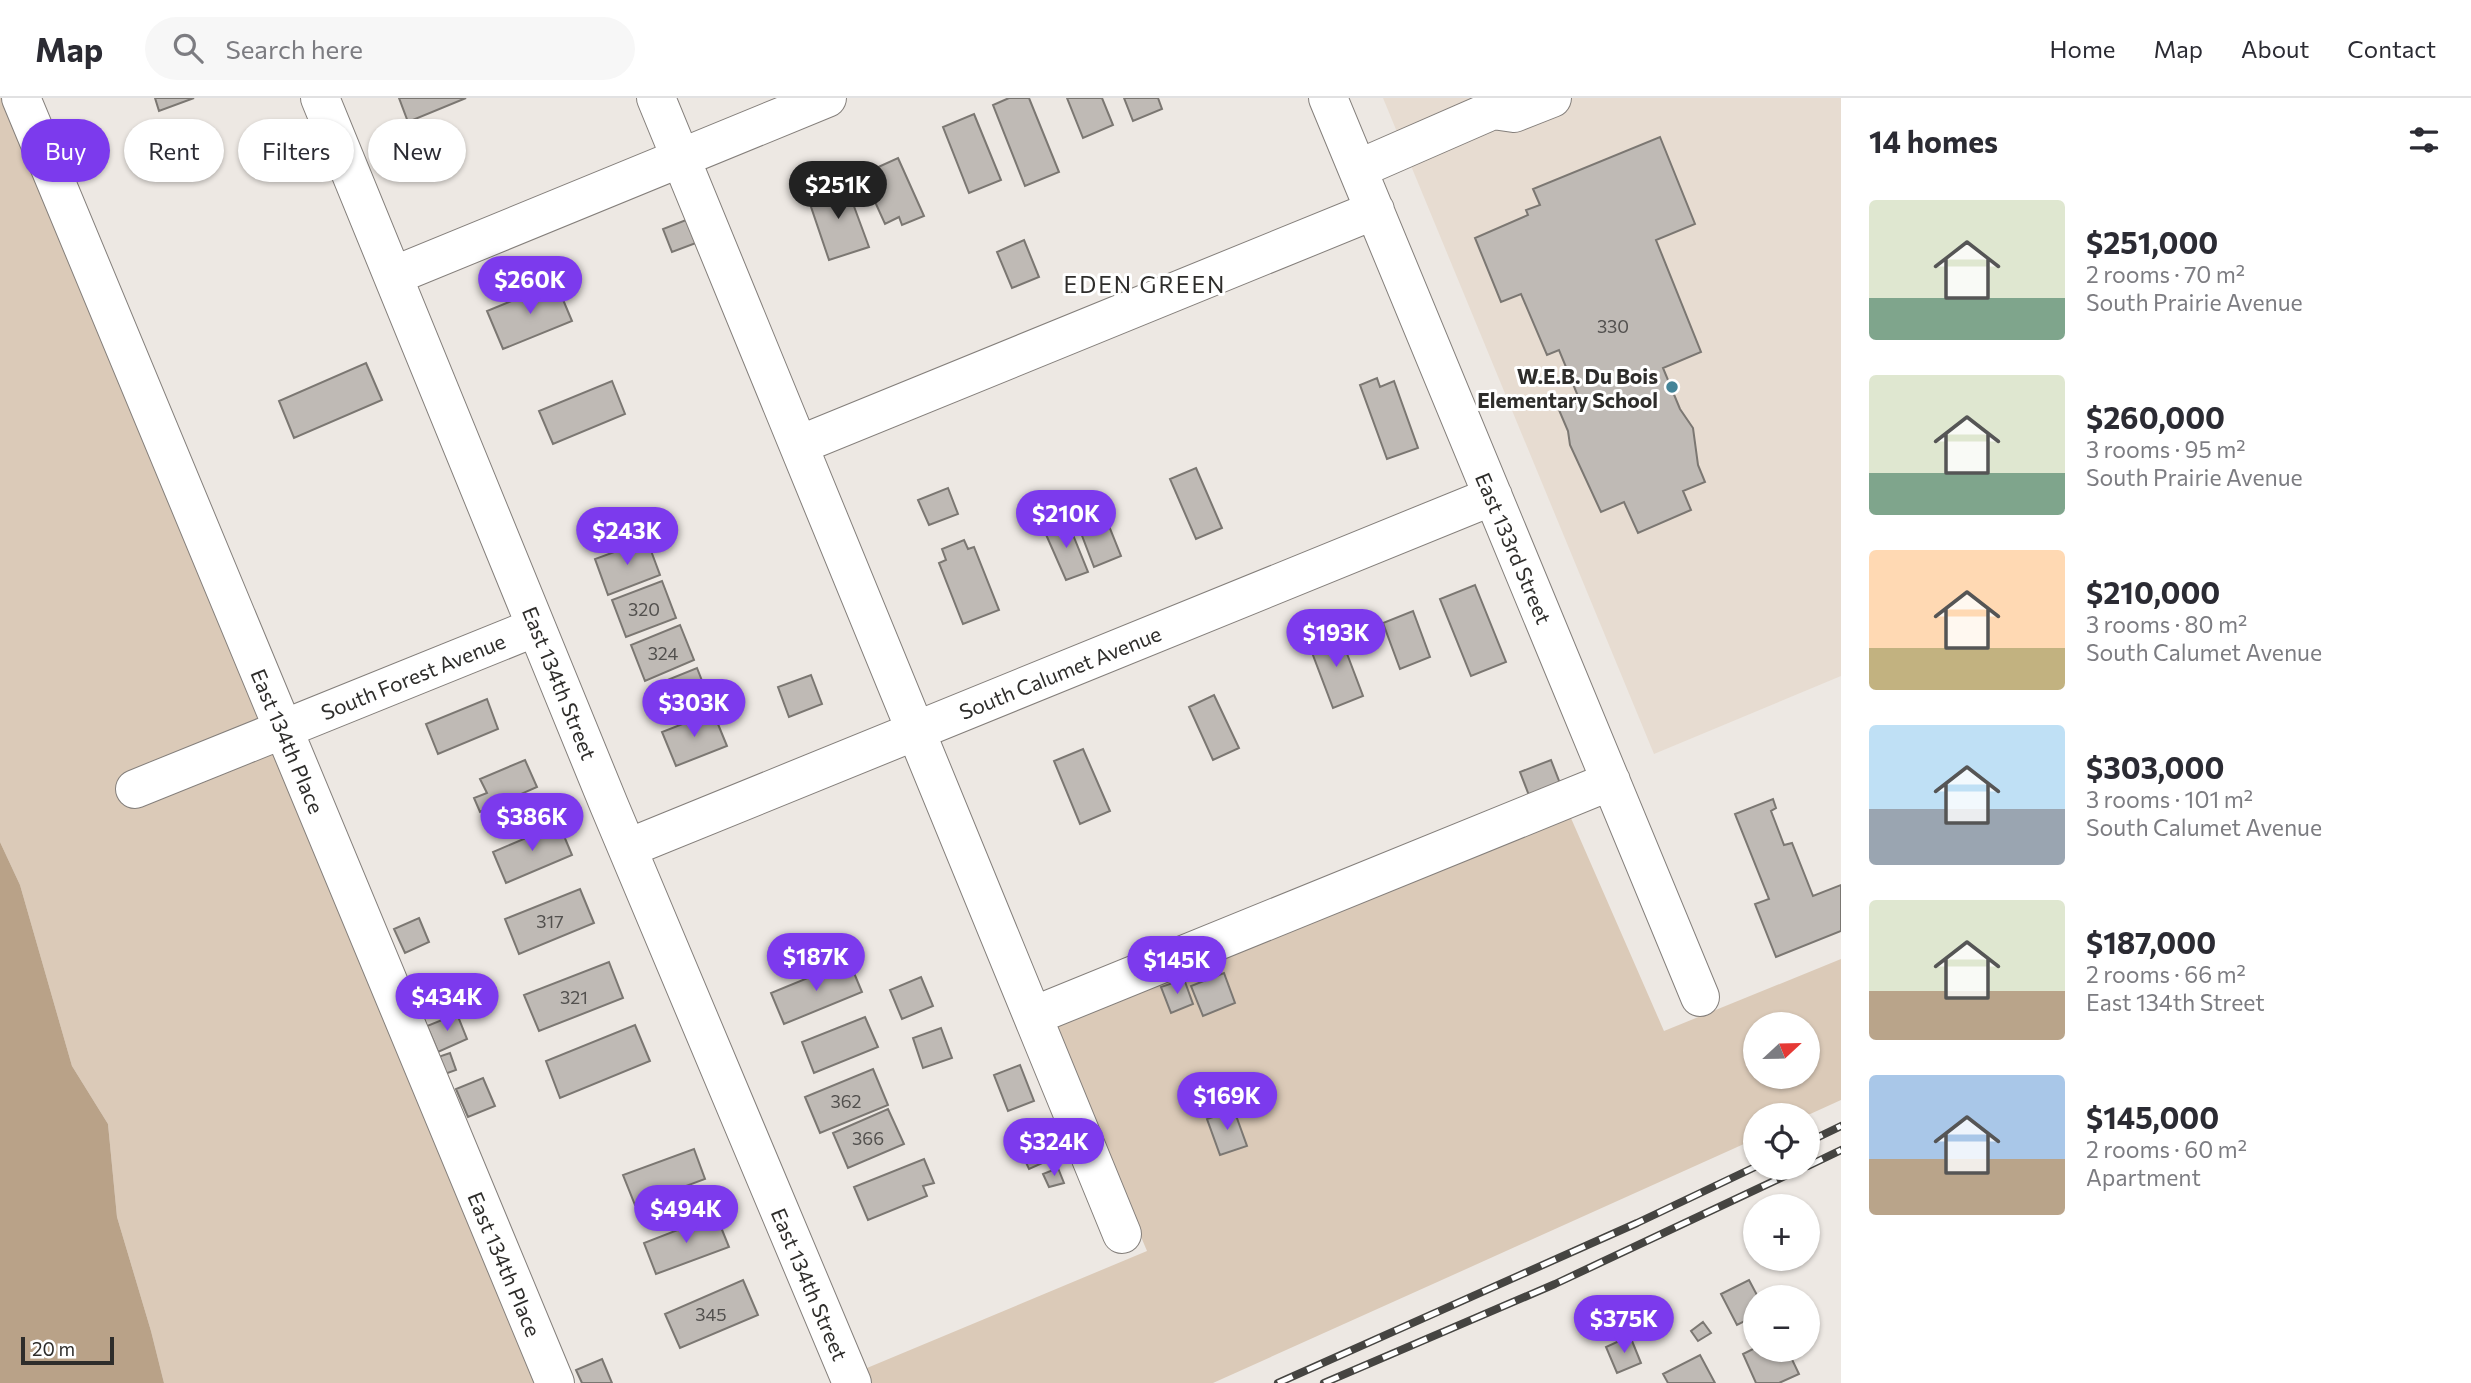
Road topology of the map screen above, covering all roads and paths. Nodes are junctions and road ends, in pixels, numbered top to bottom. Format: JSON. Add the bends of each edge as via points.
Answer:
{"nodes":[{"id":1,"x":21,"y":98,"type":"edge"},
{"id":2,"x":320,"y":98,"type":"edge"},
{"id":3,"x":656,"y":98,"type":"edge"},
{"id":4,"x":827,"y":98,"type":"edge"},
{"id":5,"x":1328,"y":98,"type":"edge"},
{"id":6,"x":1552,"y":98,"type":"edge"},
{"id":7,"x":681,"y":158,"type":"junction"},
{"id":8,"x":1358,"y":169,"type":"junction"},
{"id":9,"x":1375,"y":210,"type":"junction"},
{"id":10,"x":393,"y":276,"type":"junction"},
{"id":11,"x":799,"y":446,"type":"junction"},
{"id":12,"x":1493,"y":496,"type":"junction"},
{"id":13,"x":537,"y":627,"type":"junction"},
{"id":14,"x":283,"y":729,"type":"junction"},
{"id":15,"x":916,"y":731,"type":"junction"},
{"id":16,"x":1611,"y":782,"type":"junction"},
{"id":17,"x":135,"y":789,"type":"dead end"},
{"id":18,"x":628,"y":848,"type":"junction"},
{"id":19,"x":1700,"y":997,"type":"dead end"},
{"id":20,"x":1033,"y":1016,"type":"junction"},
{"id":21,"x":1122,"y":1234,"type":"dead end"},
{"id":22,"x":555,"y":1383,"type":"edge"},
{"id":23,"x":852,"y":1383,"type":"edge"}],
"edges":[{"from":1,"to":14,"type":"street","name":"East 134th Place"},
{"from":2,"to":10,"type":"street","name":"East 134th Street"},
{"from":3,"to":7,"type":"street"},
{"from":4,"to":7,"type":"street"},
{"from":5,"to":8,"type":"street","name":"East 133rd Street"},
{"from":6,"to":8,"type":"street","via":[[1514,113],[1493,110]]},
{"from":7,"to":10,"type":"street"},
{"from":7,"to":11,"type":"street"},
{"from":8,"to":9,"type":"street","name":"East 133rd Street"},
{"from":9,"to":11,"type":"street"},
{"from":9,"to":12,"type":"street","name":"East 133rd Street"},
{"from":10,"to":13,"type":"street","name":"East 134th Street"},
{"from":11,"to":15,"type":"street"},
{"from":12,"to":15,"type":"street","name":"South Calumet Avenue"},
{"from":12,"to":16,"type":"street","name":"East 133rd Street"},
{"from":13,"to":14,"type":"street","name":"South Forest Avenue"},
{"from":13,"to":18,"type":"street","name":"East 134th Street"},
{"from":14,"to":17,"type":"street","name":"South Forest Avenue"},
{"from":14,"to":22,"type":"street","name":"East 134th Place"},
{"from":15,"to":18,"type":"street","name":"South Calumet Avenue"},
{"from":15,"to":20,"type":"street"},
{"from":16,"to":19,"type":"street","name":"East 133rd Street"},
{"from":16,"to":20,"type":"street"},
{"from":18,"to":23,"type":"street","name":"East 134th Street"},
{"from":20,"to":21,"type":"street"}]}
